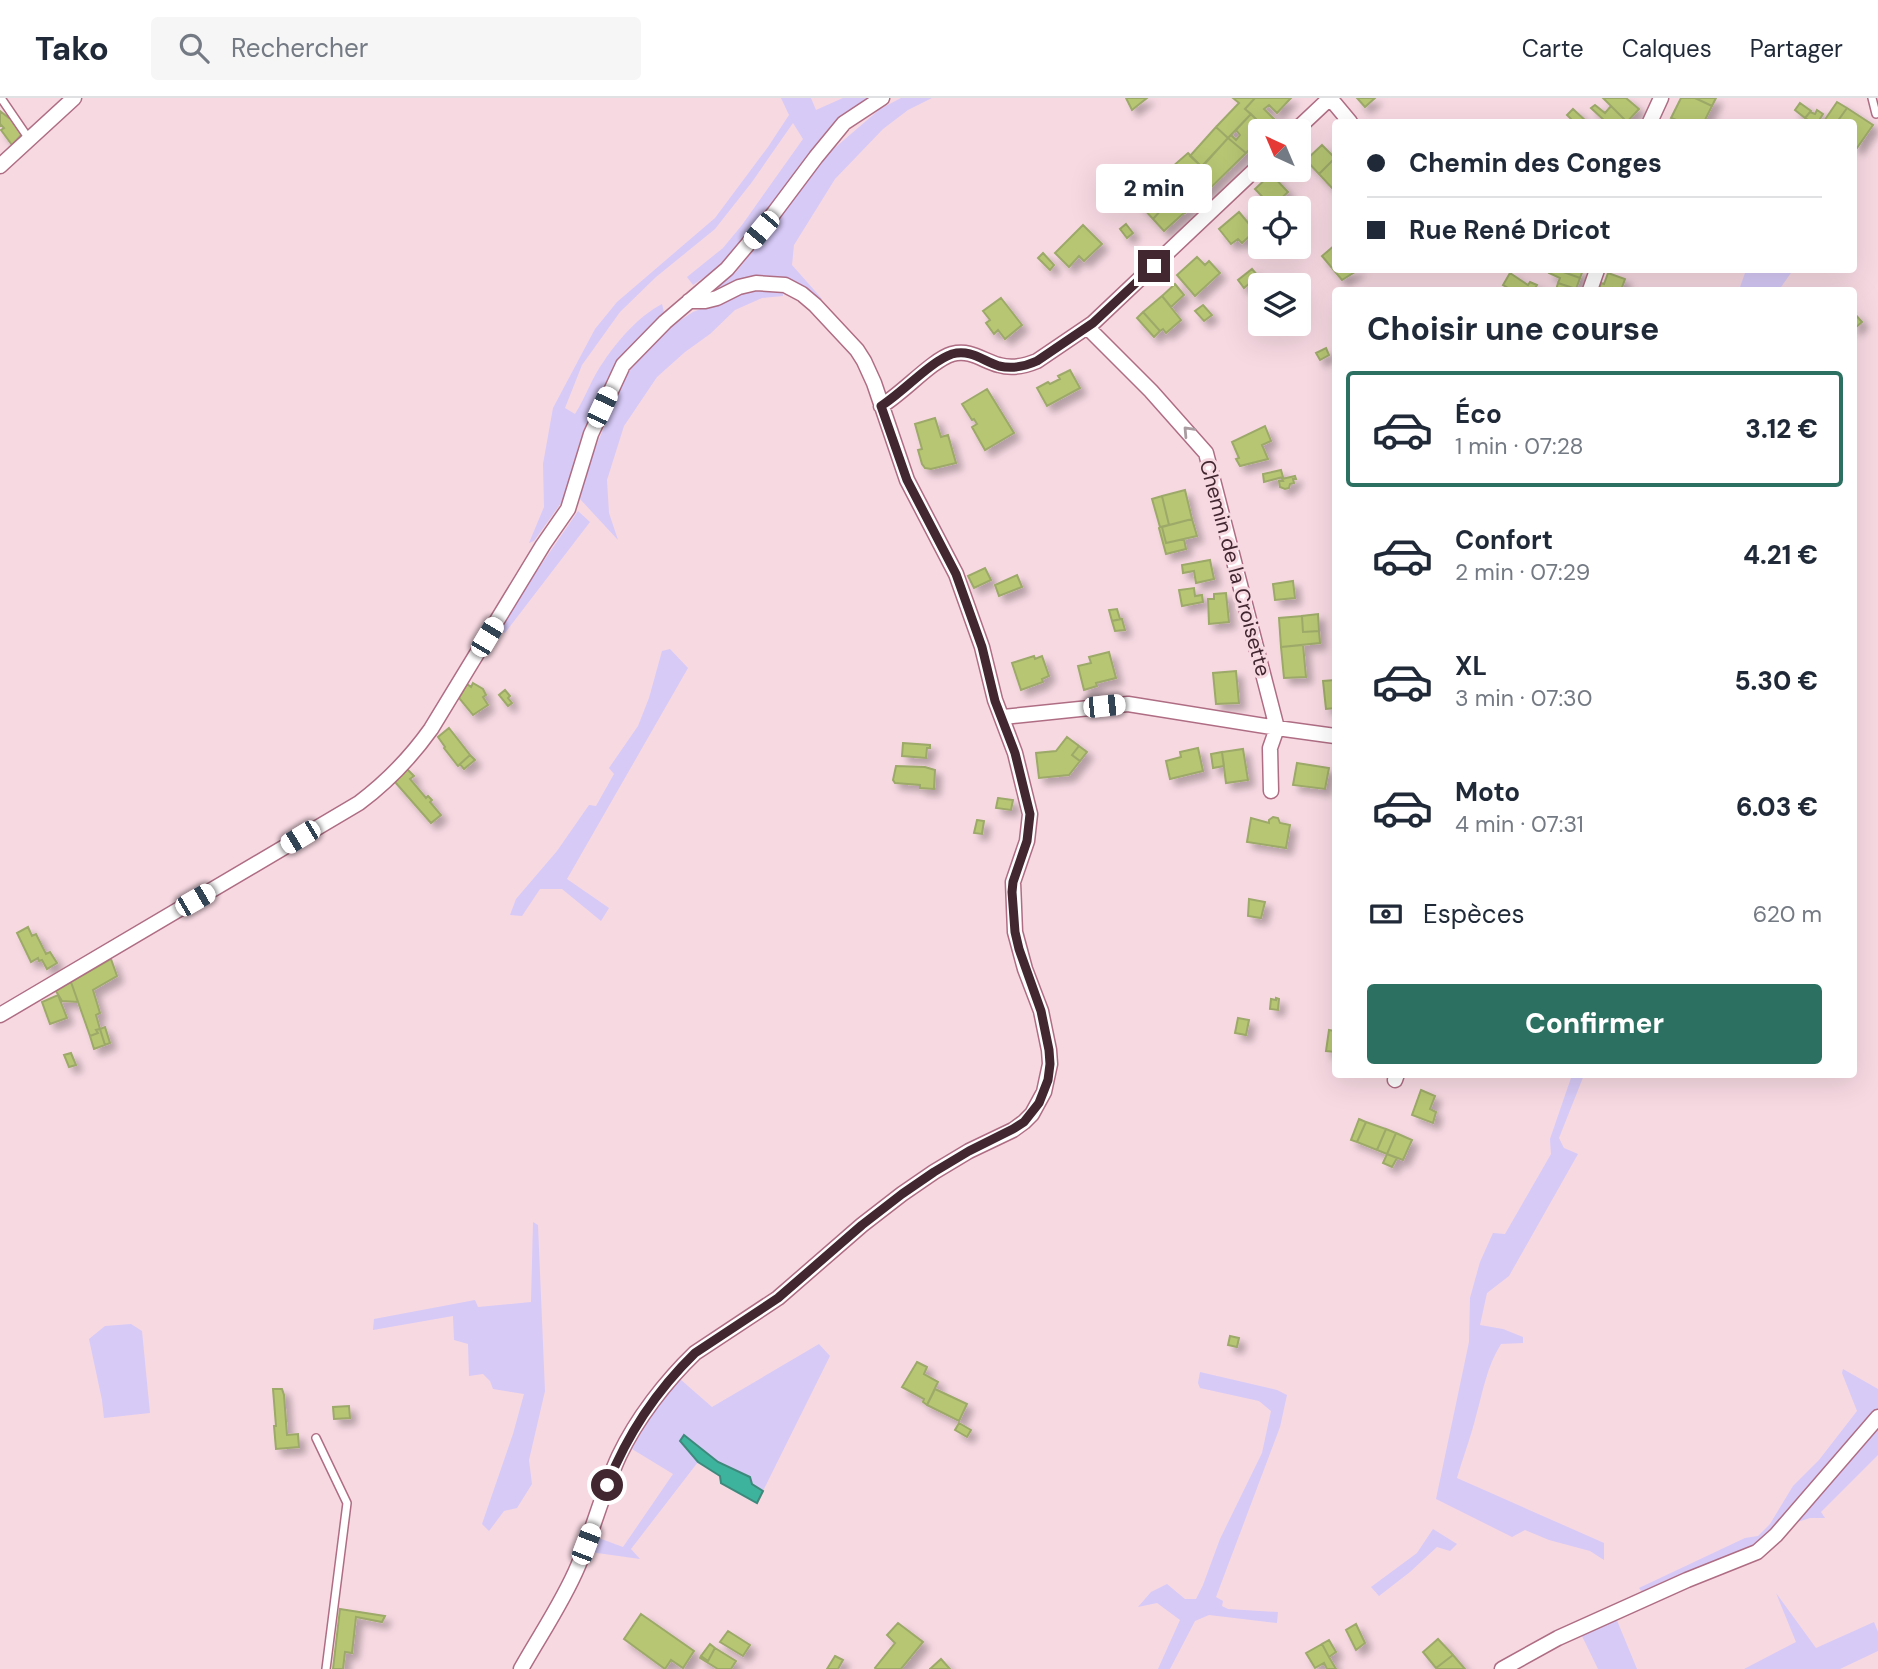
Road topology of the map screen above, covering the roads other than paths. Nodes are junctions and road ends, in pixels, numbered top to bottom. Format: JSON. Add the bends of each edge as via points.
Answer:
{"nodes":[{"id":1,"x":1,"y":98,"type":"edge"},
{"id":2,"x":74,"y":98,"type":"edge"},
{"id":3,"x":882,"y":98,"type":"edge"},
{"id":4,"x":1330,"y":98,"type":"edge"},
{"id":5,"x":1661,"y":98,"type":"edge"},
{"id":6,"x":1872,"y":98,"type":"edge"},
{"id":7,"x":1876,"y":114,"type":"edge"},
{"id":8,"x":1308,"y":119,"type":"edge"},
{"id":9,"x":1348,"y":119,"type":"edge"},
{"id":10,"x":1651,"y":119,"type":"edge"},
{"id":11,"x":29,"y":139,"type":"junction"},
{"id":12,"x":0,"y":166,"type":"edge"},
{"id":13,"x":1248,"y":176,"type":"edge"},
{"id":14,"x":689,"y":301,"type":"junction"},
{"id":15,"x":1087,"y":327,"type":"junction"},
{"id":16,"x":881,"y":406,"type":"junction"},
{"id":17,"x":1003,"y":717,"type":"junction"},
{"id":18,"x":1277,"y":728,"type":"junction"},
{"id":19,"x":1332,"y":736,"type":"edge"},
{"id":20,"x":1270,"y":791,"type":"dead end"},
{"id":21,"x":0,"y":1015,"type":"edge"},
{"id":22,"x":1878,"y":1417,"type":"edge"},
{"id":23,"x":316,"y":1438,"type":"dead end"},
{"id":24,"x":326,"y":1669,"type":"edge"},
{"id":25,"x":521,"y":1669,"type":"edge"},
{"id":26,"x":1502,"y":1669,"type":"edge"}],
"edges":[{"from":1,"to":11,"type":"lane"},
{"from":2,"to":11,"type":"street"},
{"from":3,"to":14,"type":"street","via":[[844,123],[727,269]]},
{"from":4,"to":8,"type":"street"},
{"from":4,"to":9,"type":"street"},
{"from":5,"to":10,"type":"street"},
{"from":6,"to":7,"type":"lane"},
{"from":11,"to":12,"type":"street"},
{"from":13,"to":15,"type":"street"},
{"from":14,"to":16,"type":"street","via":[[717,298],[756,282],[796,290],[858,350]]},
{"from":14,"to":21,"type":"street","via":[[623,365],[591,434],[568,509],[431,729],[396,771],[359,803]]},
{"from":15,"to":16,"type":"street","via":[[1028,365],[1009,367],[973,354],[952,355]]},
{"from":18,"to":15,"type":"street","name":"Chemin de la Croisette","one_way":true,"via":[[1206,453]]},
{"from":16,"to":17,"type":"street","via":[[907,480],[956,574]]},
{"from":17,"to":18,"type":"street","via":[[1128,704]]},
{"from":17,"to":25,"type":"street","via":[[1030,814],[1012,892],[1015,932],[1049,1050],[1048,1080],[1039,1103],[1024,1122],[902,1194],[778,1298],[684,1363],[630,1435],[570,1583]]},
{"from":18,"to":19,"type":"street"},
{"from":18,"to":20,"type":"street","via":[[1270,748]]},
{"from":22,"to":26,"type":"street","via":[[1757,1552],[1558,1638]]},
{"from":23,"to":24,"type":"lane","via":[[347,1503]]}]}
